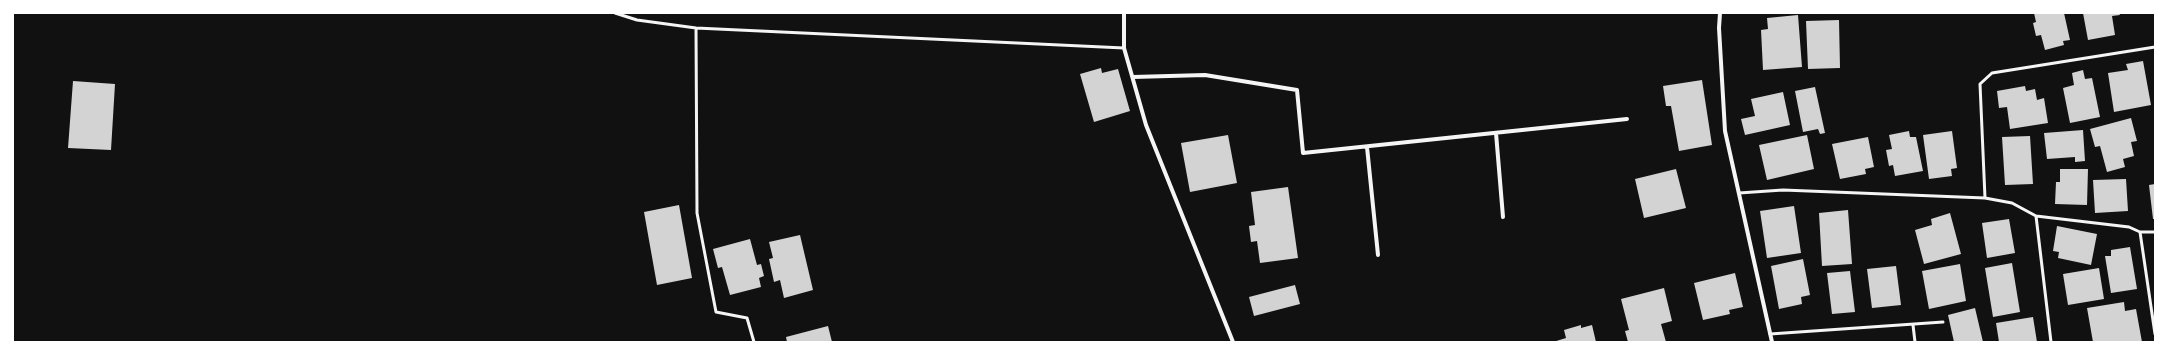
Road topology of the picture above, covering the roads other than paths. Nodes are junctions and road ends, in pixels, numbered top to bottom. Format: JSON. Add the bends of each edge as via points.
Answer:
{"nodes":[{"id":1,"x":615,"y":13,"type":"edge"},
{"id":2,"x":1124,"y":13,"type":"edge"},
{"id":3,"x":1720,"y":13,"type":"edge"},
{"id":4,"x":696,"y":28,"type":"junction"},
{"id":5,"x":2155,"y":47,"type":"edge"},
{"id":6,"x":1124,"y":48,"type":"junction"},
{"id":7,"x":1132,"y":78,"type":"junction"},
{"id":8,"x":1627,"y":119,"type":"dead end"},
{"id":9,"x":1496,"y":133,"type":"junction"},
{"id":10,"x":1367,"y":147,"type":"junction"},
{"id":11,"x":1739,"y":193,"type":"junction"},
{"id":12,"x":1985,"y":198,"type":"junction"},
{"id":13,"x":1503,"y":216,"type":"dead end"},
{"id":14,"x":2036,"y":216,"type":"junction"},
{"id":15,"x":2140,"y":232,"type":"junction"},
{"id":16,"x":2155,"y":232,"type":"edge"},
{"id":17,"x":1378,"y":255,"type":"dead end"},
{"id":18,"x":1943,"y":322,"type":"dead end"},
{"id":19,"x":1913,"y":325,"type":"junction"},
{"id":20,"x":1770,"y":334,"type":"junction"},
{"id":21,"x":2155,"y":334,"type":"edge"},
{"id":22,"x":754,"y":342,"type":"edge"},
{"id":23,"x":1233,"y":342,"type":"edge"},
{"id":24,"x":1772,"y":342,"type":"edge"},
{"id":25,"x":1915,"y":342,"type":"edge"},
{"id":26,"x":2052,"y":342,"type":"edge"}],
"edges":[{"from":1,"to":4,"type":"lane","via":[[637,20]]},
{"from":2,"to":6,"type":"street"},
{"from":3,"to":11,"type":"street","via":[[1725,131]]},
{"from":4,"to":6,"type":"lane"},
{"from":4,"to":22,"type":"lane","via":[[697,213],[716,312],[747,318]]},
{"from":5,"to":12,"type":"lane","via":[[1992,73],[1980,84]]},
{"from":6,"to":7,"type":"street"},
{"from":7,"to":10,"type":"street","via":[[1205,75],[1297,90],[1303,153]]},
{"from":7,"to":23,"type":"street","via":[[1146,125]]},
{"from":8,"to":9,"type":"street"},
{"from":9,"to":10,"type":"street"},
{"from":9,"to":13,"type":"street"},
{"from":10,"to":17,"type":"street"},
{"from":11,"to":12,"type":"lane","via":[[1783,190]]},
{"from":11,"to":20,"type":"street"},
{"from":12,"to":14,"type":"lane","via":[[2012,203]]},
{"from":14,"to":15,"type":"lane","via":[[2128,227]]},
{"from":14,"to":26,"type":"lane"},
{"from":15,"to":16,"type":"lane"},
{"from":15,"to":21,"type":"lane"},
{"from":18,"to":19,"type":"lane"},
{"from":19,"to":20,"type":"lane"},
{"from":19,"to":25,"type":"lane"},
{"from":20,"to":24,"type":"street"}]}
